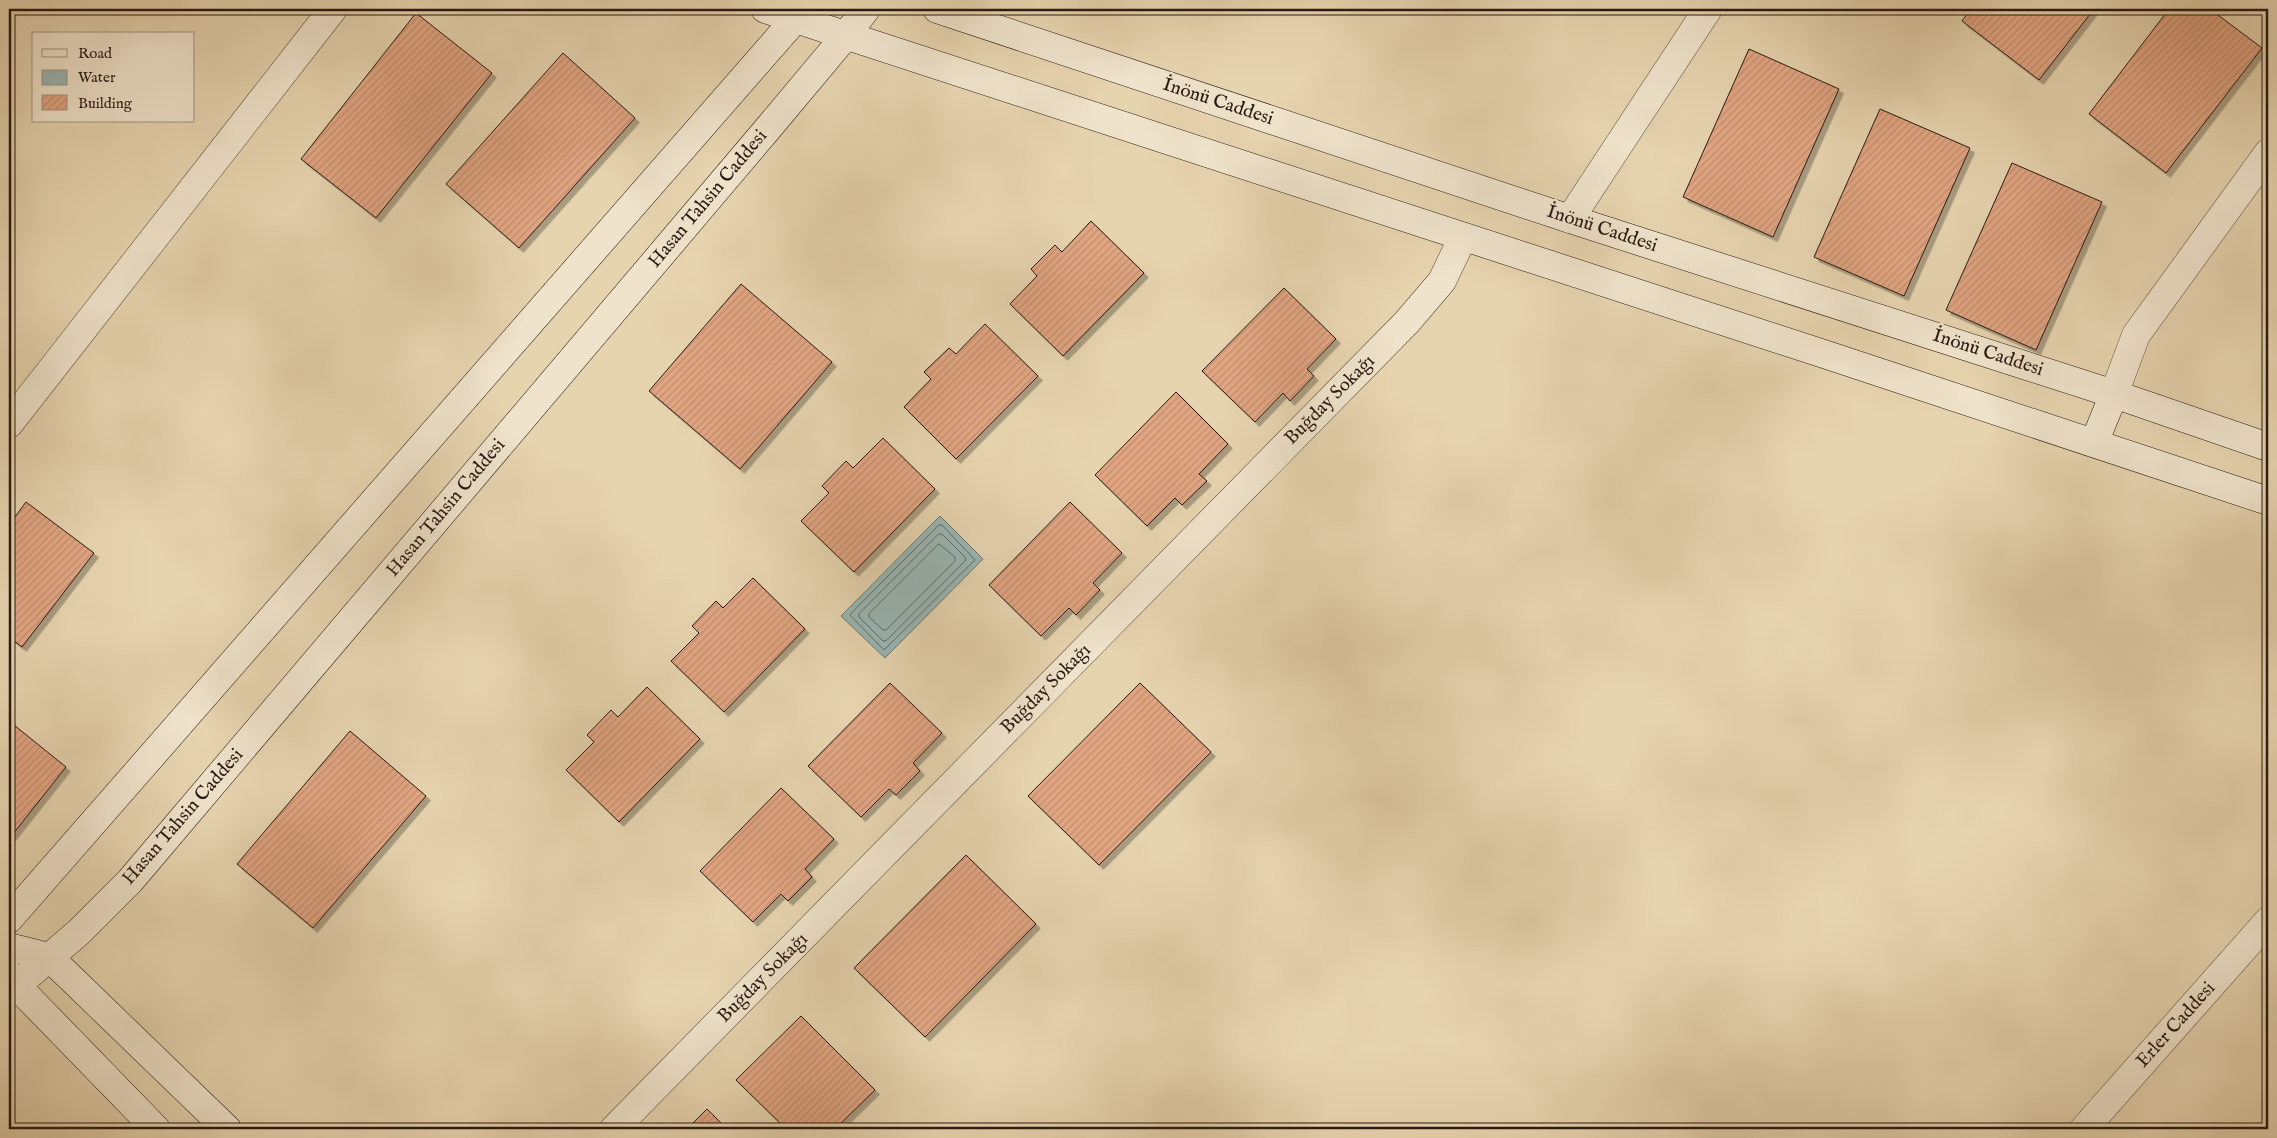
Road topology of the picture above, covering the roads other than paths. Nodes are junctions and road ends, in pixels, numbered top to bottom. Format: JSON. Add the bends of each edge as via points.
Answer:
{"nodes":[{"id":1,"x":333,"y":9,"type":"edge"},
{"id":2,"x":765,"y":9,"type":"edge"},
{"id":3,"x":866,"y":9,"type":"edge"},
{"id":4,"x":937,"y":9,"type":"edge"},
{"id":5,"x":1708,"y":9,"type":"edge"},
{"id":6,"x":800,"y":14,"type":"edge"},
{"id":7,"x":847,"y":34,"type":"junction"},
{"id":8,"x":2268,"y":153,"type":"edge"},
{"id":9,"x":1570,"y":219,"type":"junction"},
{"id":10,"x":1463,"y":236,"type":"junction"},
{"id":11,"x":2114,"y":394,"type":"junction"},
{"id":12,"x":9,"y":424,"type":"edge"},
{"id":13,"x":2094,"y":443,"type":"junction"},
{"id":14,"x":2268,"y":447,"type":"edge"},
{"id":15,"x":2268,"y":501,"type":"edge"},
{"id":16,"x":9,"y":919,"type":"edge"},
{"id":17,"x":2268,"y":921,"type":"edge"},
{"id":18,"x":9,"y":947,"type":"edge"},
{"id":19,"x":49,"y":957,"type":"junction"},
{"id":20,"x":11,"y":984,"type":"edge"},
{"id":21,"x":156,"y":1129,"type":"edge"},
{"id":22,"x":227,"y":1129,"type":"edge"},
{"id":23,"x":614,"y":1129,"type":"edge"},
{"id":24,"x":2084,"y":1129,"type":"edge"}],
"edges":[{"from":1,"to":12,"type":"main road"},
{"from":2,"to":6,"type":"main road"},
{"from":3,"to":7,"type":"main road","name":"Hasan Tahsin Caddesi"},
{"from":4,"to":9,"type":"main road","name":"İnönü Caddesi"},
{"from":5,"to":9,"type":"main road"},
{"from":6,"to":7,"type":"main road"},
{"from":6,"to":16,"type":"main road"},
{"from":7,"to":10,"type":"main road"},
{"from":7,"to":19,"type":"main road","name":"Hasan Tahsin Caddesi","via":[[130,881]]},
{"from":8,"to":11,"type":"main road","via":[[2136,335]]},
{"from":9,"to":11,"type":"main road","name":"İnönü Caddesi"},
{"from":10,"to":13,"type":"main road"},
{"from":10,"to":23,"type":"main road","name":"Buğday Sokağı","via":[[1442,281],[1408,322]]},
{"from":11,"to":13,"type":"main road"},
{"from":11,"to":14,"type":"main road","name":"İnönü Caddesi"},
{"from":13,"to":15,"type":"main road"},
{"from":17,"to":24,"type":"main road","name":"Erler Caddesi"},
{"from":18,"to":19,"type":"main road"},
{"from":19,"to":20,"type":"main road","name":"Hasan Tahsin Caddesi"},
{"from":19,"to":22,"type":"main road"},
{"from":20,"to":21,"type":"main road"}]}
